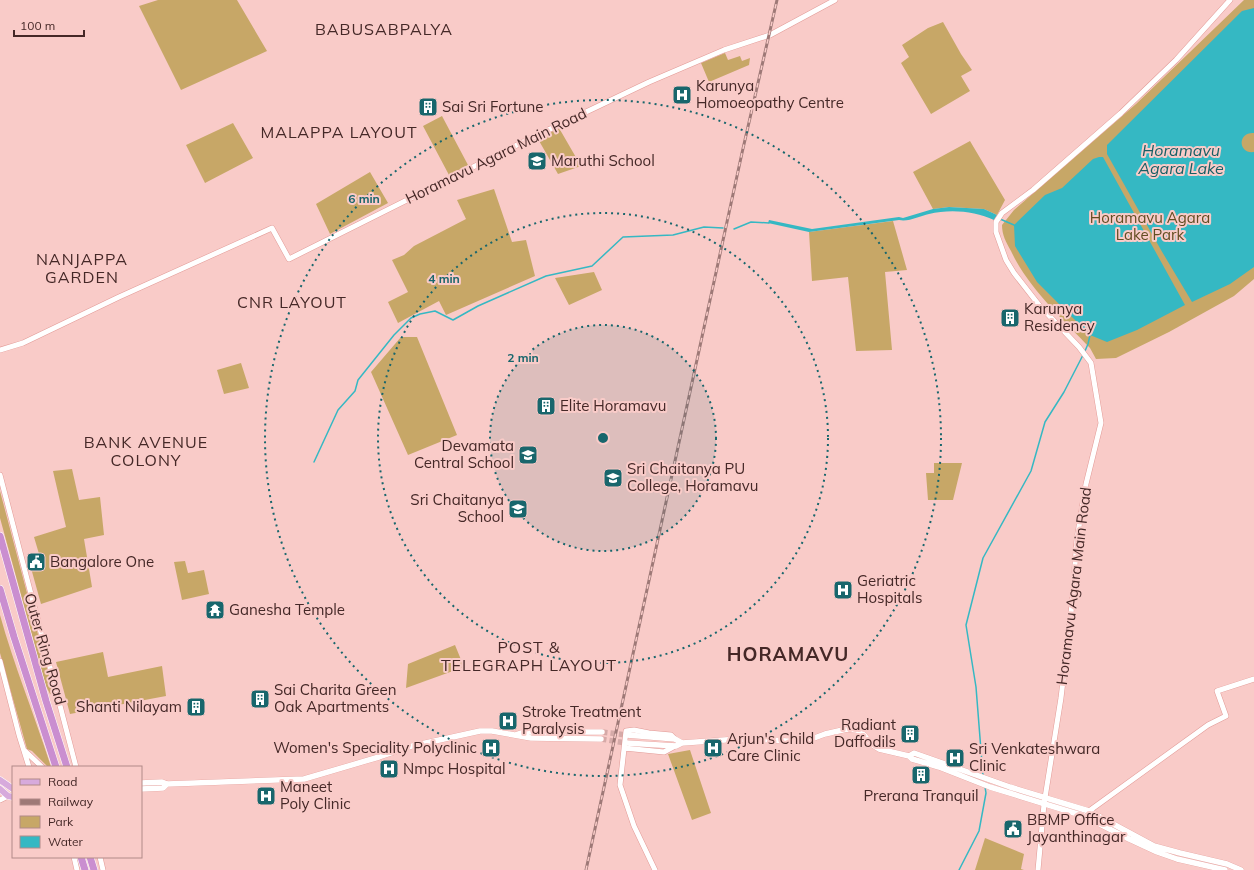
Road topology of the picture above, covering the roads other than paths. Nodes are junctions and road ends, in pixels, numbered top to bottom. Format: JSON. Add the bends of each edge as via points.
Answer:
{"nodes":[{"id":1,"x":835,"y":0,"type":"edge"},
{"id":2,"x":1230,"y":0,"type":"edge"},
{"id":3,"x":0,"y":350,"type":"edge"},
{"id":4,"x":0,"y":475,"type":"edge"},
{"id":5,"x":0,"y":536,"type":"edge"},
{"id":6,"x":0,"y":589,"type":"edge"},
{"id":7,"x":0,"y":661,"type":"edge"},
{"id":8,"x":1254,"y":679,"type":"edge"},
{"id":9,"x":602,"y":732,"type":"tunnel mouth"},
{"id":10,"x":510,"y":735,"type":"junction"},
{"id":11,"x":627,"y":735,"type":"tunnel mouth"},
{"id":12,"x":601,"y":739,"type":"tunnel mouth"},
{"id":13,"x":675,"y":739,"type":"junction"},
{"id":14,"x":682,"y":743,"type":"junction"},
{"id":15,"x":625,"y":745,"type":"junction"},
{"id":16,"x":23,"y":749,"type":"junction"},
{"id":17,"x":29,"y":766,"type":"edge"},
{"id":18,"x":41,"y":766,"type":"edge"},
{"id":19,"x":56,"y":766,"type":"edge"},
{"id":20,"x":67,"y":766,"type":"edge"},
{"id":21,"x":76,"y":766,"type":"edge"},
{"id":22,"x":978,"y":779,"type":"junction"},
{"id":23,"x":0,"y":780,"type":"edge"},
{"id":24,"x":142,"y":783,"type":"edge"},
{"id":25,"x":167,"y":784,"type":"junction"},
{"id":26,"x":12,"y":788,"type":"edge"},
{"id":27,"x":0,"y":789,"type":"edge"},
{"id":28,"x":142,"y":789,"type":"edge"},
{"id":29,"x":11,"y":797,"type":"edge"},
{"id":30,"x":1046,"y":797,"type":"junction"},
{"id":31,"x":0,"y":800,"type":"edge"},
{"id":32,"x":1044,"y":804,"type":"junction"},
{"id":33,"x":1089,"y":811,"type":"junction"},
{"id":34,"x":74,"y":858,"type":"edge"},
{"id":35,"x":81,"y":858,"type":"edge"},
{"id":36,"x":90,"y":858,"type":"edge"},
{"id":37,"x":100,"y":858,"type":"edge"},
{"id":38,"x":77,"y":870,"type":"edge"},
{"id":39,"x":85,"y":870,"type":"edge"},
{"id":40,"x":94,"y":870,"type":"edge"},
{"id":41,"x":103,"y":870,"type":"edge"},
{"id":42,"x":655,"y":870,"type":"edge"},
{"id":43,"x":1038,"y":870,"type":"edge"},
{"id":44,"x":1225,"y":870,"type":"edge"},
{"id":45,"x":1241,"y":870,"type":"edge"}],
"edges":[{"from":1,"to":3,"type":"street","name":"Horamavu Agara Main Road","via":[[770,35],[724,50],[649,82],[289,259],[272,228],[23,343]]},
{"from":2,"to":30,"type":"street","name":"Horamavu Agara Main Road","via":[[1176,60],[1121,113],[1033,190],[1002,213],[997,220],[996,232],[1006,260],[1014,273],[1039,305],[1088,357],[1101,422],[1086,484],[1077,539],[1061,698]]},
{"from":4,"to":21,"type":"street"},
{"from":5,"to":20,"type":"highway","name":"Outer Ring Road","via":[[42,690]]},
{"from":6,"to":19,"type":"highway","name":"Outer Ring Road"},
{"from":7,"to":16,"type":"street"},
{"from":8,"to":33,"type":"street","via":[[1217,691],[1226,716],[1208,725]]},
{"from":9,"to":10,"type":"main road","via":[[524,732]]},
{"from":10,"to":12,"type":"main road","via":[[531,738]]},
{"from":10,"to":25,"type":"main road","via":[[492,731],[462,734],[412,746],[304,779]]},
{"from":11,"to":13,"type":"main road"},
{"from":13,"to":14,"type":"main road"},
{"from":13,"to":15,"type":"street","via":[[671,735],[628,730]]},
{"from":14,"to":15,"type":"main road","via":[[676,746]]},
{"from":14,"to":22,"type":"main road","via":[[739,739],[806,741],[847,729],[857,730],[879,749],[908,756],[914,753]]},
{"from":15,"to":42,"type":"street","via":[[620,785],[634,826]]},
{"from":16,"to":17,"type":"street"},
{"from":16,"to":18,"type":"street"},
{"from":22,"to":30,"type":"main road"},
{"from":22,"to":32,"type":"main road","via":[[984,785]]},
{"from":23,"to":26,"type":"main road"},
{"from":24,"to":25,"type":"main road"},
{"from":25,"to":28,"type":"main road","via":[[163,788]]},
{"from":27,"to":29,"type":"main road"},
{"from":29,"to":31,"type":"street"},
{"from":30,"to":32,"type":"street","name":"Horamavu Agara Main Road"},
{"from":30,"to":33,"type":"main road"},
{"from":32,"to":43,"type":"street","name":"Horamavu Agara Main Road"},
{"from":32,"to":44,"type":"main road","via":[[1084,816],[1157,852]]},
{"from":33,"to":45,"type":"main road","via":[[1154,846],[1220,862]]},
{"from":34,"to":38,"type":"street"},
{"from":35,"to":39,"type":"highway"},
{"from":36,"to":40,"type":"highway"},
{"from":37,"to":41,"type":"street"}]}
